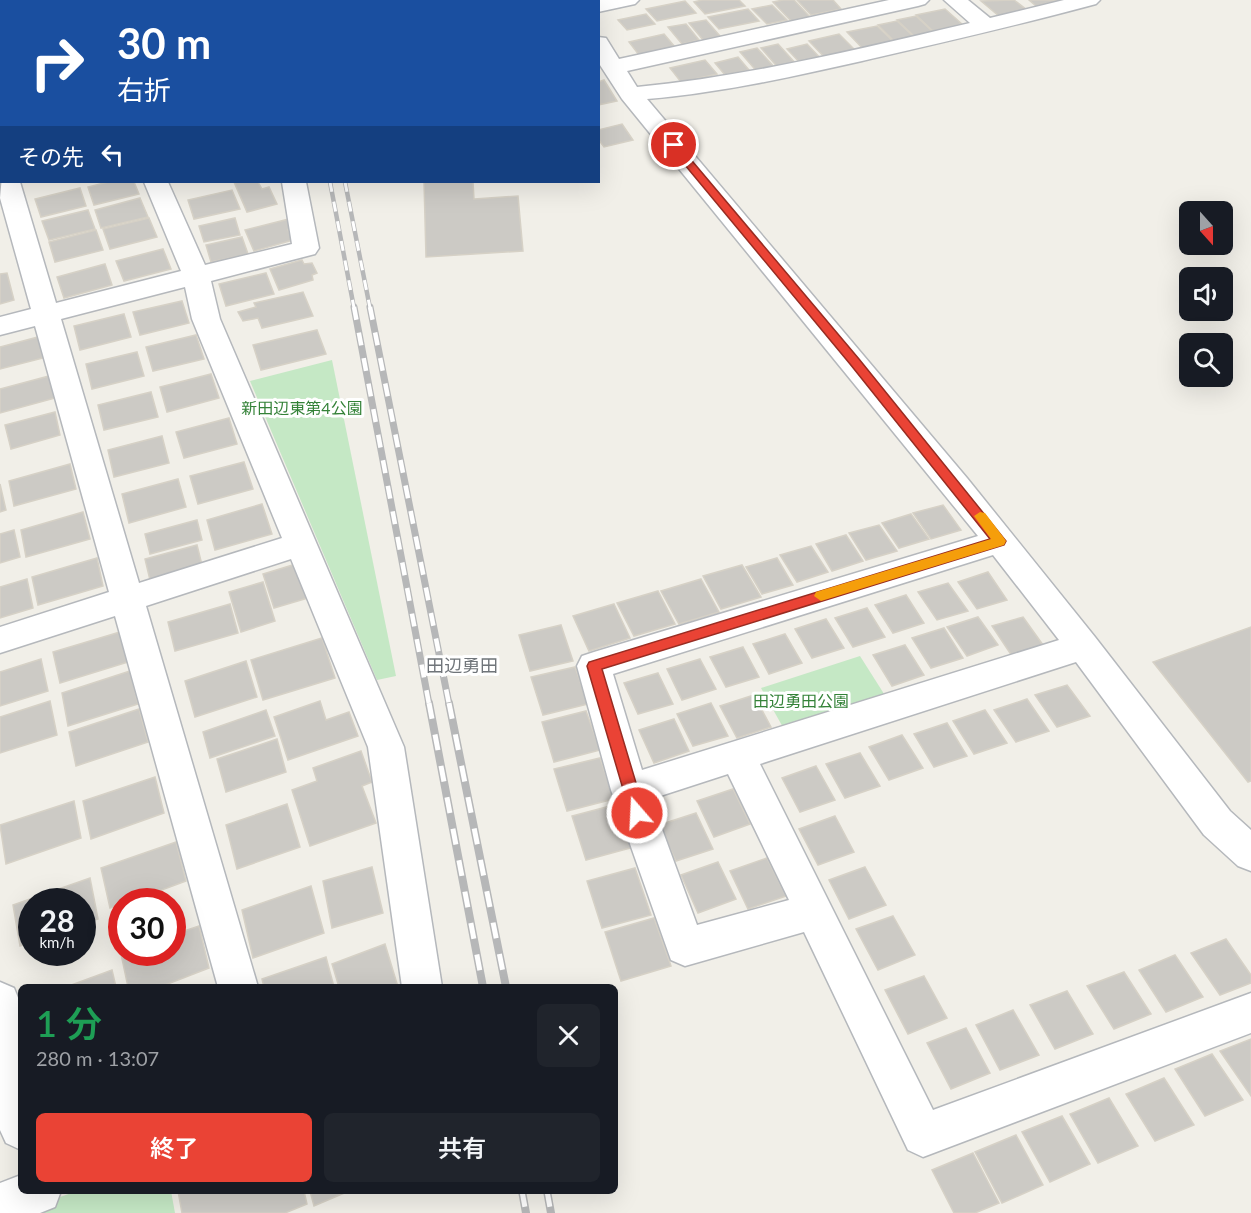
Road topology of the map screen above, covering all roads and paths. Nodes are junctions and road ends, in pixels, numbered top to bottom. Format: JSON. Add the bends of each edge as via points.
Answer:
{"nodes":[{"id":1,"x":627,"y":0,"type":"edge"},
{"id":2,"x":918,"y":0,"type":"edge"},
{"id":3,"x":955,"y":0,"type":"edge"},
{"id":4,"x":1089,"y":0,"type":"edge"},
{"id":5,"x":600,"y":6,"type":"edge"},
{"id":6,"x":986,"y":26,"type":"junction"},
{"id":7,"x":600,"y":46,"type":"edge"},
{"id":8,"x":614,"y":68,"type":"junction"},
{"id":9,"x":630,"y":94,"type":"junction"},
{"id":10,"x":8,"y":183,"type":"edge"},
{"id":11,"x":156,"y":183,"type":"edge"},
{"id":12,"x":294,"y":183,"type":"edge"},
{"id":13,"x":196,"y":275,"type":"junction"},
{"id":14,"x":44,"y":314,"type":"junction"},
{"id":15,"x":0,"y":326,"type":"edge"},
{"id":16,"x":1000,"y":541,"type":"junction"},
{"id":17,"x":300,"y":544,"type":"junction"},
{"id":18,"x":128,"y":599,"type":"junction"},
{"id":19,"x":0,"y":640,"type":"edge"},
{"id":20,"x":1083,"y":646,"type":"junction"},
{"id":21,"x":738,"y":756,"type":"junction"},
{"id":22,"x":629,"y":790,"type":"junction"},
{"id":23,"x":1251,"y":854,"type":"edge"},
{"id":24,"x":814,"y":912,"type":"junction"},
{"id":25,"x":237,"y":984,"type":"edge"},
{"id":26,"x":422,"y":984,"type":"edge"},
{"id":27,"x":0,"y":1002,"type":"edge"},
{"id":28,"x":1251,"y":1013,"type":"edge"},
{"id":29,"x":18,"y":1110,"type":"edge"}],
"edges":[{"from":1,"to":5,"type":"street"},
{"from":2,"to":8,"type":"street"},
{"from":3,"to":6,"type":"street"},
{"from":4,"to":6,"type":"street"},
{"from":6,"to":9,"type":"street","via":[[759,77]]},
{"from":7,"to":8,"type":"street"},
{"from":8,"to":9,"type":"street"},
{"from":9,"to":16,"type":"street"},
{"from":10,"to":14,"type":"street"},
{"from":11,"to":13,"type":"street"},
{"from":12,"to":13,"type":"street","via":[[306,248]]},
{"from":13,"to":14,"type":"street"},
{"from":13,"to":17,"type":"street","via":[[206,319]]},
{"from":14,"to":15,"type":"street"},
{"from":14,"to":18,"type":"street"},
{"from":16,"to":20,"type":"street"},
{"from":16,"to":22,"type":"street","via":[[594,666]]},
{"from":17,"to":18,"type":"street"},
{"from":17,"to":26,"type":"street","via":[[386,747]]},
{"from":18,"to":19,"type":"street"},
{"from":18,"to":25,"type":"street"},
{"from":20,"to":21,"type":"street"},
{"from":20,"to":23,"type":"street","via":[[1217,823]]},
{"from":21,"to":22,"type":"street"},
{"from":21,"to":24,"type":"street"},
{"from":22,"to":24,"type":"street","via":[[685,947]]},
{"from":24,"to":28,"type":"street","via":[[923,1135]]},
{"from":27,"to":29,"type":"street"}]}
